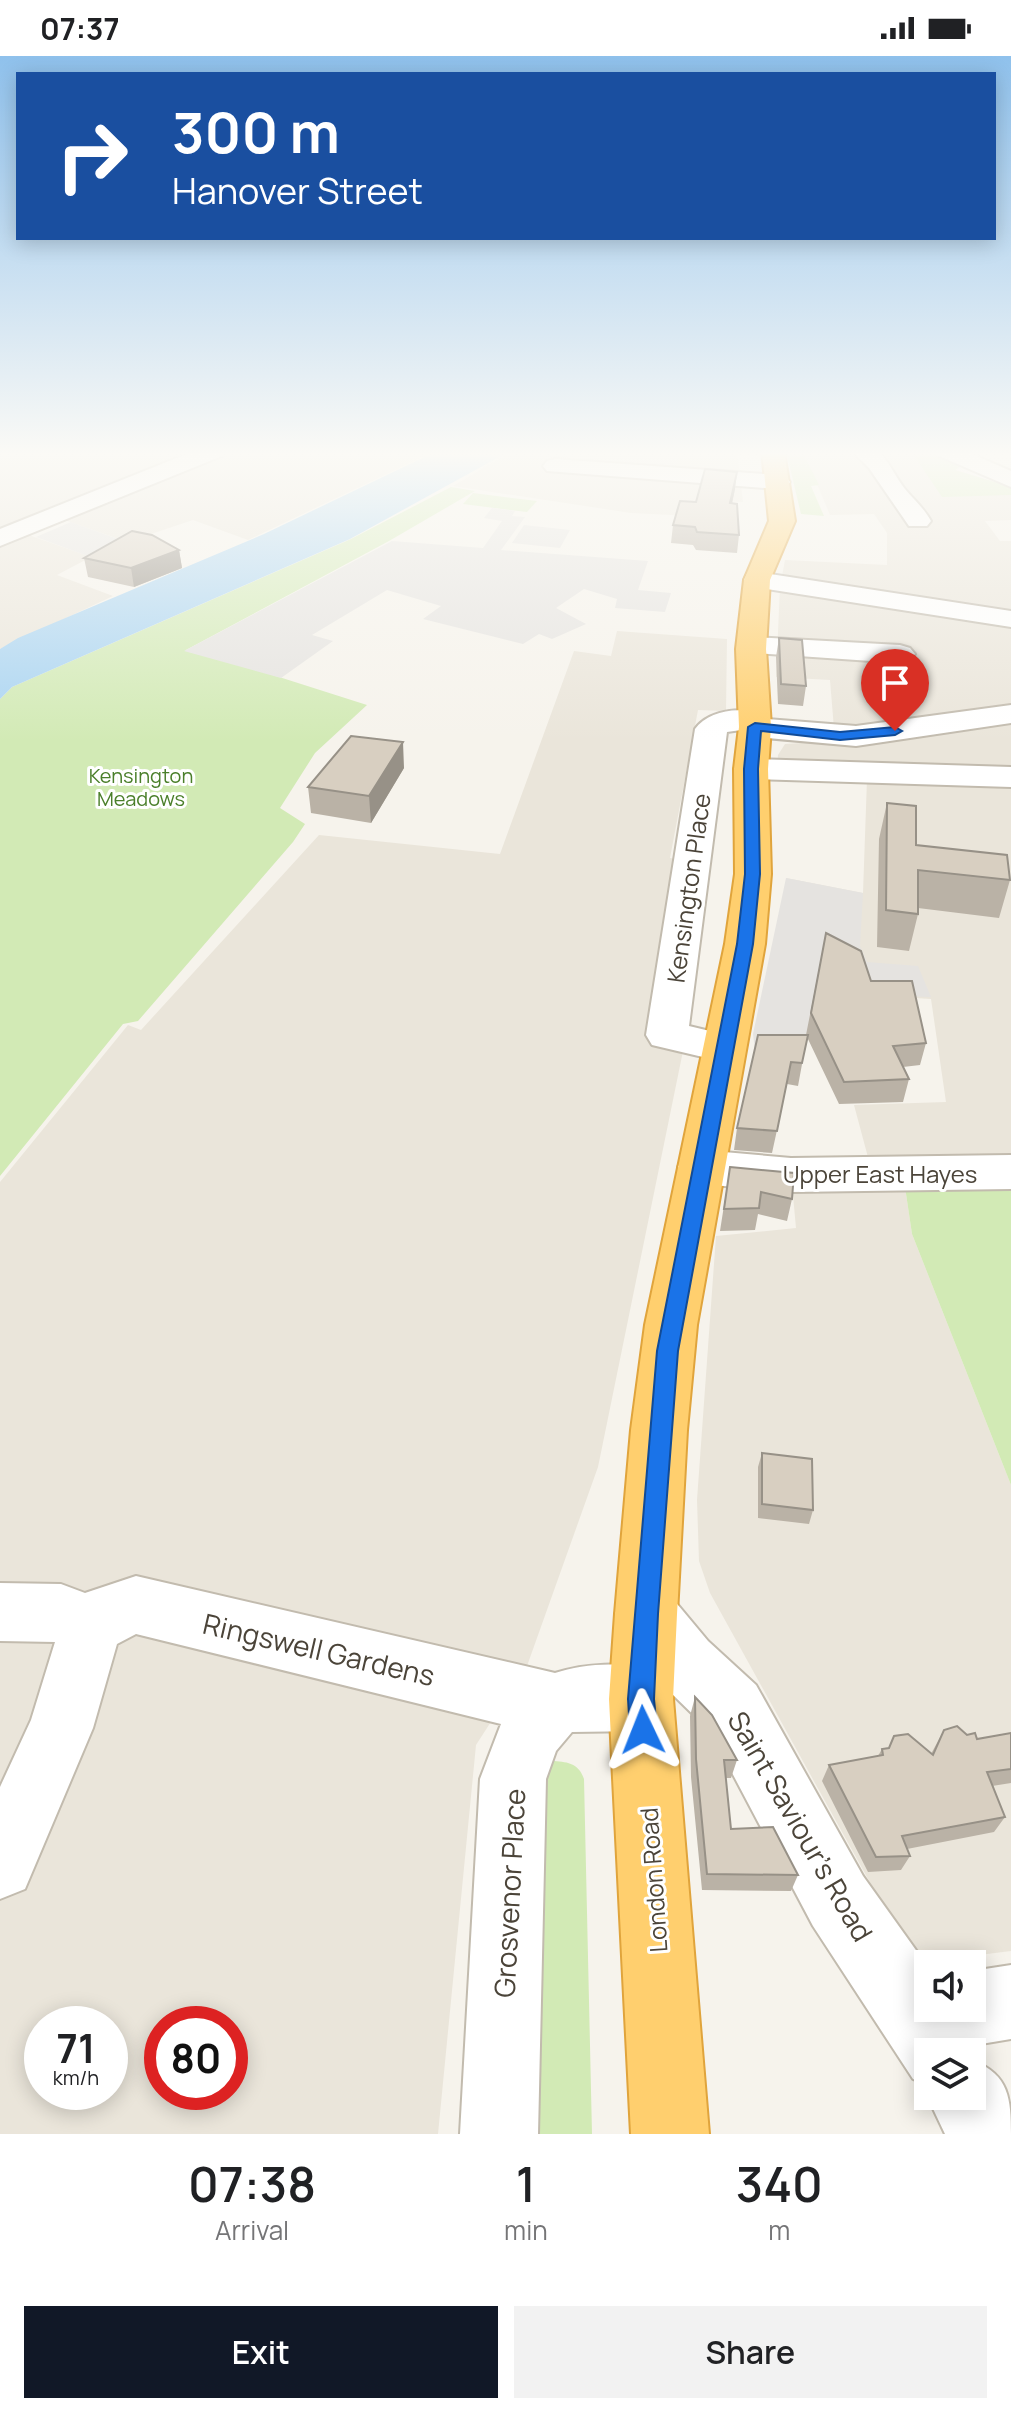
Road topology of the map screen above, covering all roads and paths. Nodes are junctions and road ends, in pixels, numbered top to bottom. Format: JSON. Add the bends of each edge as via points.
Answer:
{"nodes":[{"id":1,"x":771,"y":548,"type":"edge"},
{"id":2,"x":757,"y":580,"type":"junction"},
{"id":3,"x":1011,"y":619,"type":"edge"},
{"id":4,"x":752,"y":646,"type":"junction"},
{"id":5,"x":900,"y":654,"type":"dead end"},
{"id":6,"x":1011,"y":714,"type":"edge"},
{"id":7,"x":753,"y":739,"type":"junction"},
{"id":8,"x":1011,"y":777,"type":"edge"},
{"id":9,"x":724,"y":1048,"type":"junction"},
{"id":10,"x":701,"y":1167,"type":"junction"},
{"id":11,"x":1011,"y":1172,"type":"edge"},
{"id":12,"x":0,"y":1612,"type":"edge"},
{"id":13,"x":646,"y":1614,"type":"junction"},
{"id":14,"x":91,"y":1626,"type":"junction"},
{"id":15,"x":641,"y":1699,"type":"junction"},
{"id":16,"x":552,"y":1704,"type":"junction"},
{"id":17,"x":0,"y":1864,"type":"edge"},
{"id":18,"x":914,"y":1982,"type":"edge"},
{"id":19,"x":1011,"y":2002,"type":"edge"},
{"id":20,"x":986,"y":2010,"type":"edge"},
{"id":21,"x":974,"y":2110,"type":"edge"},
{"id":22,"x":499,"y":2134,"type":"edge"},
{"id":23,"x":670,"y":2134,"type":"edge"},
{"id":24,"x":987,"y":2134,"type":"edge"}],
"edges":[{"from":1,"to":2,"type":"highway","name":"London Road"},
{"from":2,"to":3,"type":"street"},
{"from":2,"to":4,"type":"highway","name":"London Road"},
{"from":4,"to":5,"type":"street","via":[[857,642]]},
{"from":4,"to":7,"type":"highway","name":"London Road"},
{"from":6,"to":7,"type":"street","via":[[856,736]]},
{"from":7,"to":8,"type":"street"},
{"from":7,"to":9,"type":"highway","name":"London Road","via":[[753,874]]},
{"from":7,"to":9,"type":"street","name":"Kensington Place","via":[[727,721],[711,729],[667,1035]]},
{"from":9,"to":10,"type":"highway","name":"London Road"},
{"from":10,"to":11,"type":"street","name":"Upper East Hayes","via":[[791,1175]]},
{"from":10,"to":13,"type":"highway","name":"London Road","via":[[671,1325]]},
{"from":12,"to":14,"type":"street","via":[[61,1613]]},
{"from":13,"to":15,"type":"highway","name":"London Road"},
{"from":13,"to":18,"type":"street","name":"Saint Saviour's Road","via":[[675,1651],[725,1695],[838,1901]]},
{"from":14,"to":16,"type":"street","name":"Ringswell Gardens","via":[[110,1612],[136,1605]]},
{"from":14,"to":17,"type":"street","via":[[61,1728]]},
{"from":15,"to":16,"type":"street","via":[[570,1698]]},
{"from":15,"to":23,"type":"highway","name":"London Road"},
{"from":16,"to":22,"type":"street","name":"Grosvenor Place","via":[[526,1737],[513,1779]]},
{"from":19,"to":20,"type":"street"},
{"from":21,"to":24,"type":"street"}]}
